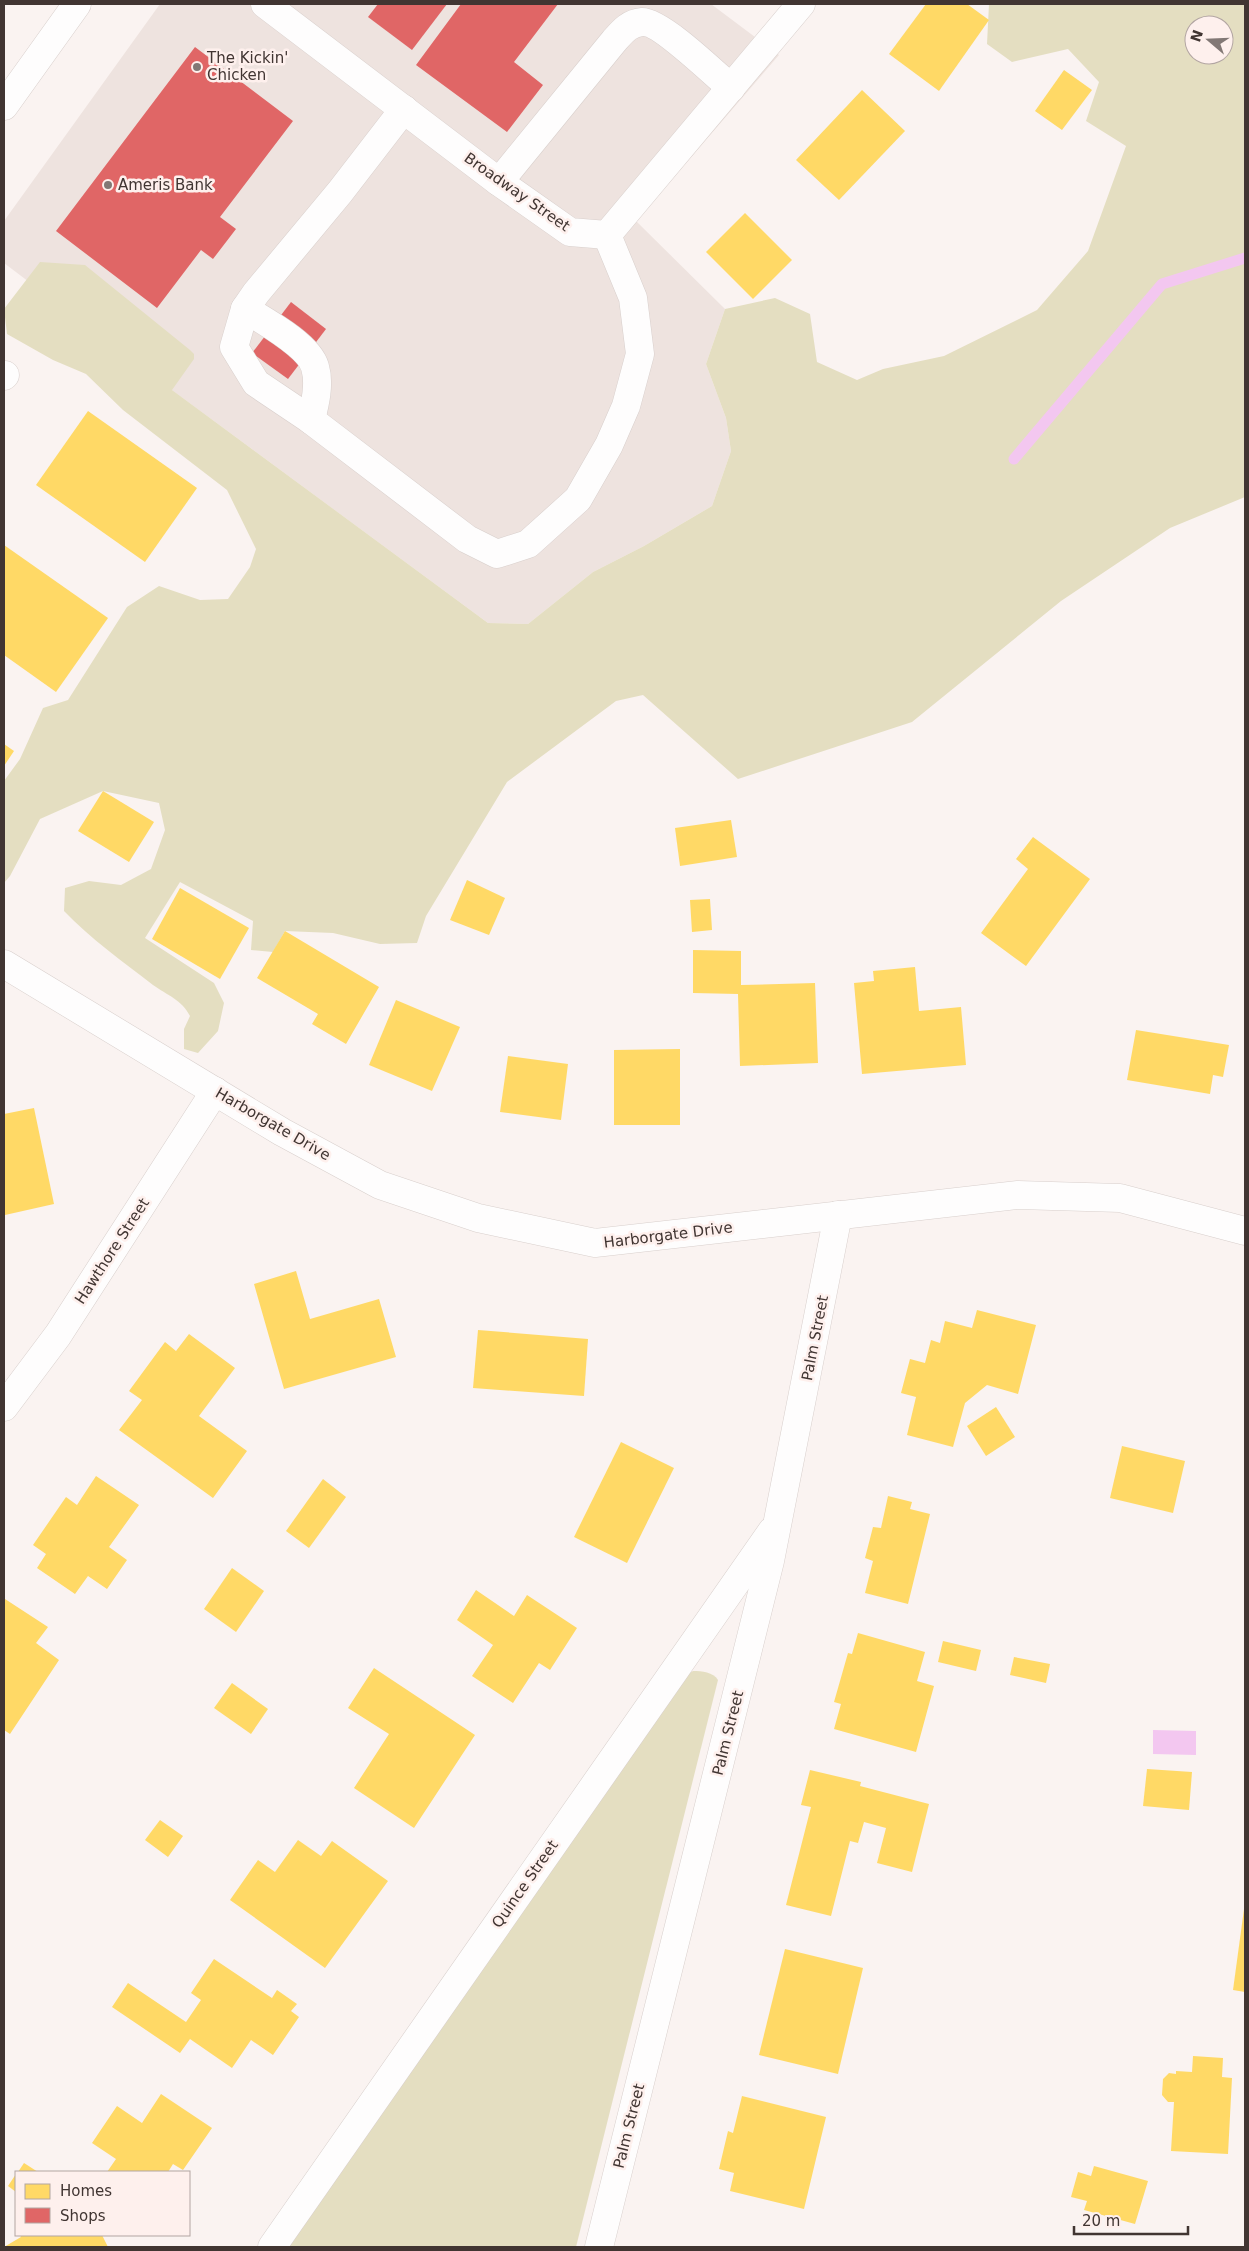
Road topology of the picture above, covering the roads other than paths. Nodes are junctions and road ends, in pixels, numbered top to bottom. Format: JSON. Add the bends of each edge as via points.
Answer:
{"nodes":[{"id":1,"x":77,"y":4,"type":"edge"},
{"id":2,"x":265,"y":4,"type":"edge"},
{"id":3,"x":801,"y":4,"type":"edge"},
{"id":4,"x":731,"y":88,"type":"junction"},
{"id":5,"x":4,"y":106,"type":"edge"},
{"id":6,"x":404,"y":109,"type":"junction"},
{"id":7,"x":500,"y":182,"type":"junction"},
{"id":8,"x":607,"y":235,"type":"junction"},
{"id":9,"x":245,"y":308,"type":"junction"},
{"id":10,"x":311,"y":420,"type":"junction"},
{"id":11,"x":4,"y":964,"type":"edge"},
{"id":12,"x":215,"y":1090,"type":"junction"},
{"id":13,"x":838,"y":1215,"type":"junction"},
{"id":14,"x":1245,"y":1231,"type":"edge"},
{"id":15,"x":4,"y":1407,"type":"edge"},
{"id":16,"x":779,"y":1522,"type":"junction"},
{"id":17,"x":272,"y":2247,"type":"edge"},
{"id":18,"x":599,"y":2247,"type":"edge"}],
"edges":[{"from":1,"to":5,"type":"street"},
{"from":2,"to":6,"type":"street","name":"Broadway Street"},
{"from":3,"to":4,"type":"street"},
{"from":4,"to":7,"type":"street","via":[[660,28],[643,22],[629,26]]},
{"from":4,"to":8,"type":"street"},
{"from":6,"to":7,"type":"street","name":"Broadway Street"},
{"from":6,"to":9,"type":"street"},
{"from":7,"to":8,"type":"street","name":"Broadway Street","via":[[570,232]]},
{"from":8,"to":10,"type":"street","via":[[633,298],[640,354],[616,430],[578,499],[528,544],[497,554],[467,540]]},
{"from":9,"to":10,"type":"street","via":[[310,356],[316,367],[317,395]]},
{"from":9,"to":10,"type":"street","via":[[234,348],[256,383]]},
{"from":11,"to":12,"type":"street","name":"Harborgate Drive"},
{"from":12,"to":13,"type":"street","name":"Harborgate Drive","via":[[282,1132],[380,1185],[478,1218],[595,1243]]},
{"from":12,"to":15,"type":"street","name":"Hawthore Street","via":[[58,1335]]},
{"from":13,"to":14,"type":"street","name":"Harborgate Drive","via":[[1018,1194],[1120,1198]]},
{"from":13,"to":16,"type":"street","name":"Palm Street"},
{"from":16,"to":17,"type":"street","name":"Quince Street"},
{"from":16,"to":18,"type":"street","name":"Palm Street"}]}
